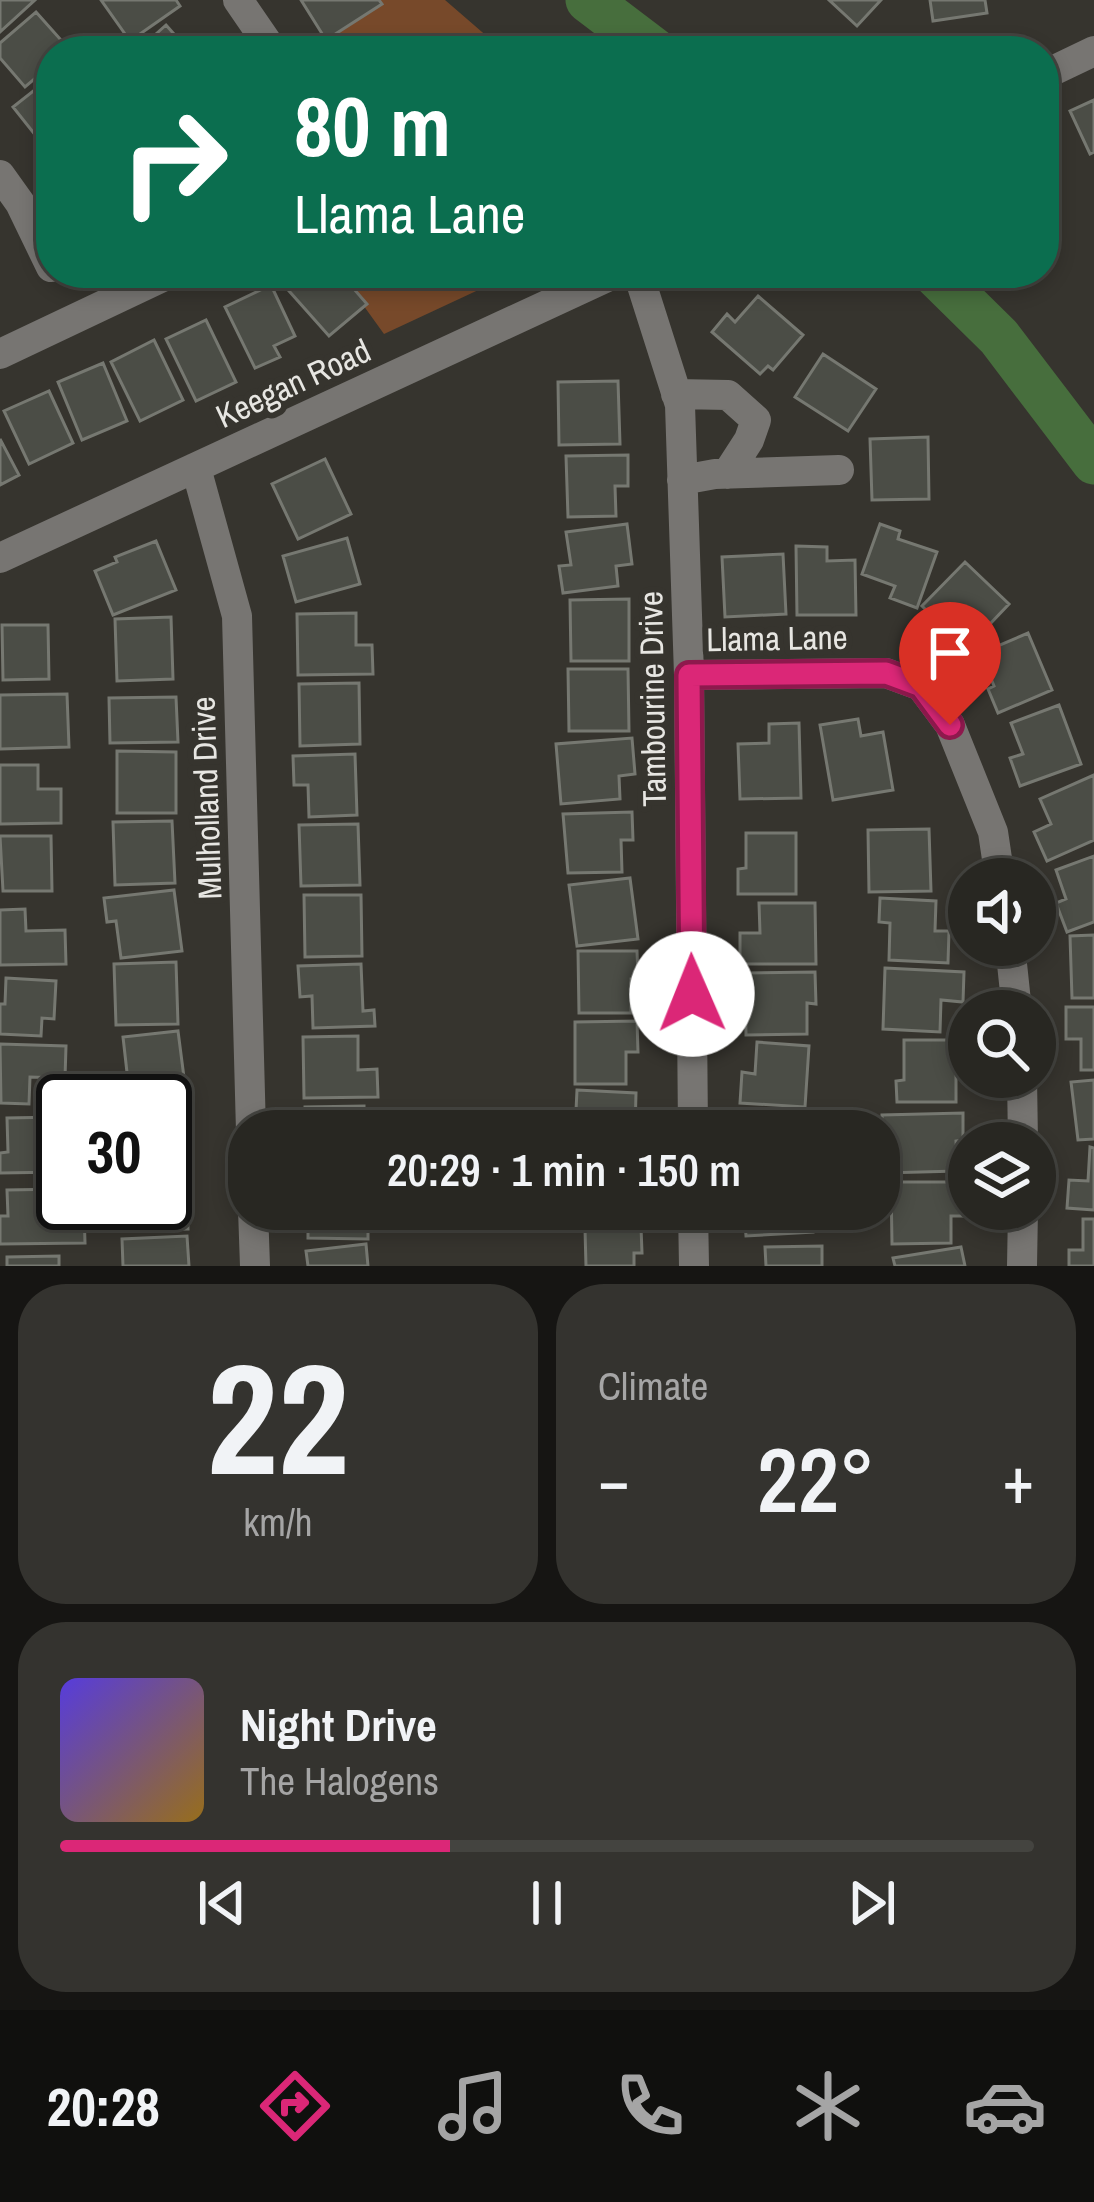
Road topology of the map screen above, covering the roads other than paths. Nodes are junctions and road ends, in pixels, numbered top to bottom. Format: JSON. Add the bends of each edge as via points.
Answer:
{"nodes":[{"id":1,"x":238,"y":0,"type":"edge"},
{"id":2,"x":263,"y":36,"type":"edge"},
{"id":3,"x":1094,"y":51,"type":"edge"},
{"id":4,"x":1059,"y":67,"type":"edge"},
{"id":5,"x":0,"y":175,"type":"edge"},
{"id":6,"x":36,"y":236,"type":"edge"},
{"id":7,"x":61,"y":288,"type":"edge"},
{"id":8,"x":139,"y":288,"type":"edge"},
{"id":9,"x":584,"y":288,"type":"edge"},
{"id":10,"x":643,"y":288,"type":"edge"},
{"id":11,"x":76,"y":318,"type":"junction"},
{"id":12,"x":0,"y":354,"type":"edge"},
{"id":13,"x":676,"y":394,"type":"junction"},
{"id":14,"x":196,"y":468,"type":"junction"},
{"id":15,"x":839,"y":470,"type":"dead end"},
{"id":16,"x":727,"y":474,"type":"junction"},
{"id":17,"x":682,"y":480,"type":"junction"},
{"id":18,"x":0,"y":559,"type":"edge"},
{"id":19,"x":689,"y":675,"type":"junction"},
{"id":20,"x":996,"y":858,"type":"edge"},
{"id":21,"x":250,"y":1110,"type":"edge"},
{"id":22,"x":693,"y":1110,"type":"edge"},
{"id":23,"x":254,"y":1230,"type":"edge"},
{"id":24,"x":693,"y":1230,"type":"edge"},
{"id":25,"x":1022,"y":1230,"type":"edge"},
{"id":26,"x":255,"y":1266,"type":"edge"},
{"id":27,"x":694,"y":1266,"type":"edge"},
{"id":28,"x":1022,"y":1266,"type":"edge"}],
"edges":[{"from":1,"to":2,"type":"street"},
{"from":3,"to":4,"type":"street"},
{"from":5,"to":6,"type":"street"},
{"from":7,"to":11,"type":"street"},
{"from":8,"to":11,"type":"street"},
{"from":9,"to":14,"type":"street","name":"Keegan Road"},
{"from":10,"to":13,"type":"street","name":"Tambourine Drive"},
{"from":11,"to":12,"type":"street"},
{"from":13,"to":16,"type":"street","via":[[728,395],[756,420]]},
{"from":13,"to":17,"type":"street","name":"Tambourine Drive"},
{"from":14,"to":18,"type":"street","name":"Keegan Road"},
{"from":14,"to":21,"type":"street","name":"Mulholland Drive","via":[[237,616]]},
{"from":15,"to":16,"type":"street"},
{"from":16,"to":17,"type":"street"},
{"from":17,"to":19,"type":"street","name":"Tambourine Drive"},
{"from":19,"to":20,"type":"street","name":"Llama Lane","via":[[886,673],[921,686],[950,725]]},
{"from":19,"to":22,"type":"street","name":"Tambourine Drive"},
{"from":23,"to":26,"type":"street"},
{"from":24,"to":27,"type":"street"},
{"from":25,"to":28,"type":"street"}]}
